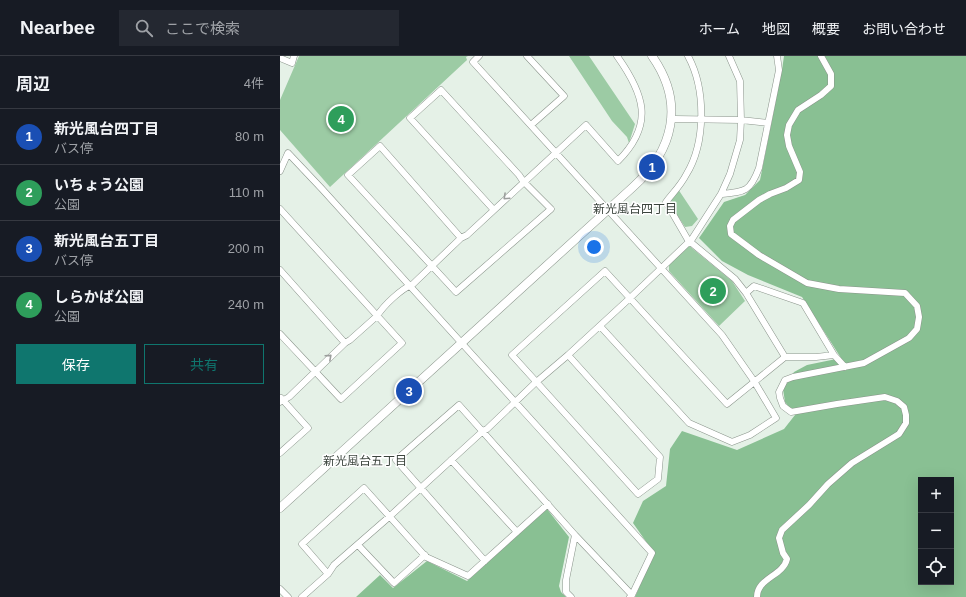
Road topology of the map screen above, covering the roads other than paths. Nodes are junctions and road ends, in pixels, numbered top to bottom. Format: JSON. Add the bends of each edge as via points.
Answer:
{"nodes":[{"id":1,"x":294,"y":56,"type":"edge"},
{"id":2,"x":479,"y":56,"type":"edge"},
{"id":3,"x":527,"y":56,"type":"edge"},
{"id":4,"x":617,"y":56,"type":"edge"},
{"id":5,"x":652,"y":56,"type":"edge"},
{"id":6,"x":688,"y":56,"type":"edge"},
{"id":7,"x":729,"y":56,"type":"edge"},
{"id":8,"x":776,"y":56,"type":"edge"},
{"id":9,"x":821,"y":56,"type":"edge"},
{"id":10,"x":280,"y":58,"type":"edge"},
{"id":11,"x":702,"y":119,"type":"junction"},
{"id":12,"x":671,"y":120,"type":"junction"},
{"id":13,"x":742,"y":120,"type":"junction"},
{"id":14,"x":768,"y":123,"type":"junction"},
{"id":15,"x":531,"y":125,"type":"junction"},
{"id":16,"x":556,"y":153,"type":"junction"},
{"id":17,"x":280,"y":171,"type":"edge"},
{"id":18,"x":523,"y":181,"type":"junction"},
{"id":19,"x":721,"y":194,"type":"junction"},
{"id":20,"x":280,"y":209,"type":"edge"},
{"id":21,"x":493,"y":209,"type":"junction"},
{"id":22,"x":607,"y":210,"type":"junction"},
{"id":23,"x":461,"y":238,"type":"junction"},
{"id":24,"x":689,"y":241,"type":"junction"},
{"id":25,"x":431,"y":266,"type":"junction"},
{"id":26,"x":661,"y":268,"type":"junction"},
{"id":27,"x":280,"y":270,"type":"edge"},
{"id":28,"x":409,"y":286,"type":"junction"},
{"id":29,"x":746,"y":293,"type":"junction"},
{"id":30,"x":630,"y":298,"type":"junction"},
{"id":31,"x":377,"y":316,"type":"junction"},
{"id":32,"x":600,"y":326,"type":"junction"},
{"id":33,"x":280,"y":334,"type":"edge"},
{"id":34,"x":345,"y":343,"type":"junction"},
{"id":35,"x":461,"y":343,"type":"junction"},
{"id":36,"x":568,"y":355,"type":"junction"},
{"id":37,"x":834,"y":355,"type":"junction"},
{"id":38,"x":785,"y":357,"type":"junction"},
{"id":39,"x":845,"y":367,"type":"junction"},
{"id":40,"x":315,"y":372,"type":"junction"},
{"id":41,"x":754,"y":381,"type":"junction"},
{"id":42,"x":536,"y":382,"type":"junction"},
{"id":43,"x":281,"y":399,"type":"edge"},
{"id":44,"x":515,"y":402,"type":"junction"},
{"id":45,"x":483,"y":431,"type":"junction"},
{"id":46,"x":280,"y":454,"type":"edge"},
{"id":47,"x":451,"y":460,"type":"junction"},
{"id":48,"x":420,"y":488,"type":"junction"},
{"id":49,"x":548,"y":504,"type":"junction"},
{"id":50,"x":280,"y":508,"type":"edge"},
{"id":51,"x":390,"y":517,"type":"junction"},
{"id":52,"x":516,"y":532,"type":"junction"},
{"id":53,"x":575,"y":534,"type":"junction"},
{"id":54,"x":358,"y":545,"type":"junction"},
{"id":55,"x":425,"y":555,"type":"junction"},
{"id":56,"x":485,"y":561,"type":"junction"},
{"id":57,"x":328,"y":574,"type":"junction"},
{"id":58,"x":280,"y":589,"type":"edge"},
{"id":59,"x":631,"y":596,"type":"edge"},
{"id":60,"x":288,"y":597,"type":"edge"},
{"id":61,"x":302,"y":597,"type":"edge"},
{"id":62,"x":571,"y":597,"type":"edge"},
{"id":63,"x":756,"y":597,"type":"edge"}],
"edges":[{"from":1,"to":10,"type":"street","via":[[292,63]]},
{"from":2,"to":15,"type":"street","via":[[473,62]]},
{"from":3,"to":15,"type":"street","via":[[564,96]]},
{"from":4,"to":16,"type":"street","via":[[638,90],[640,100],[641,122],[634,143],[618,161],[586,125]]},
{"from":5,"to":12,"type":"street","via":[[661,70],[670,94]]},
{"from":6,"to":11,"type":"street","via":[[696,76]]},
{"from":7,"to":13,"type":"street","via":[[740,82]]},
{"from":8,"to":14,"type":"street","via":[[779,70]]},
{"from":9,"to":39,"type":"street","via":[[830,74],[831,86],[798,110],[789,125],[787,135],[800,172],[799,180],[758,200],[733,220],[730,226],[731,234],[740,242],[807,283],[840,289],[905,293],[917,306],[920,317],[917,329],[909,338],[864,363]]},
{"from":11,"to":12,"type":"street"},
{"from":11,"to":13,"type":"street"},
{"from":11,"to":24,"type":"street","via":[[698,148],[687,175],[666,202]]},
{"from":12,"to":22,"type":"street","via":[[665,145],[652,167]]},
{"from":13,"to":14,"type":"street"},
{"from":13,"to":19,"type":"street","via":[[740,140]]},
{"from":14,"to":19,"type":"street","via":[[754,181],[748,188],[738,192]]},
{"from":15,"to":16,"type":"street"},
{"from":16,"to":18,"type":"street"},
{"from":16,"to":22,"type":"street"},
{"from":17,"to":28,"type":"street","via":[[288,153]]},
{"from":18,"to":21,"type":"street","one_way":true},
{"from":18,"to":21,"type":"street","via":[[441,90],[410,118]]},
{"from":18,"to":25,"type":"street","via":[[551,210],[456,292]]},
{"from":19,"to":24,"type":"street"},
{"from":20,"to":31,"type":"street"},
{"from":21,"to":23,"type":"street"},
{"from":22,"to":26,"type":"street"},
{"from":22,"to":35,"type":"street"},
{"from":23,"to":25,"type":"street"},
{"from":23,"to":25,"type":"street","via":[[380,146],[348,175]]},
{"from":24,"to":26,"type":"street"},
{"from":24,"to":29,"type":"street","via":[[734,279]]},
{"from":25,"to":28,"type":"street"},
{"from":26,"to":30,"type":"street"},
{"from":26,"to":41,"type":"street","via":[[722,335]]},
{"from":27,"to":34,"type":"street"},
{"from":28,"to":31,"type":"street"},
{"from":28,"to":35,"type":"street"},
{"from":29,"to":37,"type":"street","via":[[754,286],[803,303]]},
{"from":29,"to":38,"type":"street"},
{"from":30,"to":32,"type":"street"},
{"from":30,"to":41,"type":"street","via":[[727,404]]},
{"from":30,"to":42,"type":"street","via":[[605,271],[512,355]]},
{"from":31,"to":34,"type":"street"},
{"from":31,"to":40,"type":"street","via":[[402,342],[341,399]]},
{"from":32,"to":36,"type":"street"},
{"from":32,"to":41,"type":"street","via":[[689,423],[732,442],[750,436],[776,418]]},
{"from":33,"to":40,"type":"street"},
{"from":40,"to":34,"type":"street","one_way":true},
{"from":35,"to":44,"type":"street"},
{"from":35,"to":50,"type":"street"},
{"from":36,"to":42,"type":"street"},
{"from":36,"to":42,"type":"street","via":[[660,457],[658,479],[638,494]]},
{"from":37,"to":38,"type":"street","via":[[816,358]]},
{"from":37,"to":39,"type":"street"},
{"from":38,"to":41,"type":"street"},
{"from":39,"to":63,"type":"street","via":[[785,380],[779,392],[782,406],[794,412],[885,397],[897,401],[904,407],[906,423],[899,434],[852,463],[782,530],[779,538],[787,559],[786,563],[761,584]]},
{"from":40,"to":43,"type":"street","via":[[289,397]]},
{"from":42,"to":44,"type":"street"},
{"from":43,"to":46,"type":"street","via":[[308,428]]},
{"from":44,"to":45,"type":"street"},
{"from":44,"to":59,"type":"street","via":[[652,553]]},
{"from":45,"to":47,"type":"street"},
{"from":45,"to":48,"type":"street","via":[[459,405],[396,460]]},
{"from":45,"to":49,"type":"street"},
{"from":47,"to":48,"type":"street"},
{"from":47,"to":52,"type":"street"},
{"from":48,"to":51,"type":"street"},
{"from":48,"to":56,"type":"street"},
{"from":49,"to":52,"type":"street"},
{"from":49,"to":53,"type":"street"},
{"from":51,"to":54,"type":"street"},
{"from":51,"to":55,"type":"street"},
{"from":51,"to":57,"type":"street","via":[[364,488],[302,544]]},
{"from":52,"to":56,"type":"street"},
{"from":53,"to":59,"type":"street"},
{"from":53,"to":62,"type":"street","via":[[566,580],[566,592]]},
{"from":54,"to":55,"type":"street","via":[[394,583]]},
{"from":54,"to":57,"type":"street","via":[[334,565]]},
{"from":55,"to":56,"type":"street","via":[[468,576]]},
{"from":57,"to":61,"type":"street"},
{"from":58,"to":60,"type":"street"}]}
